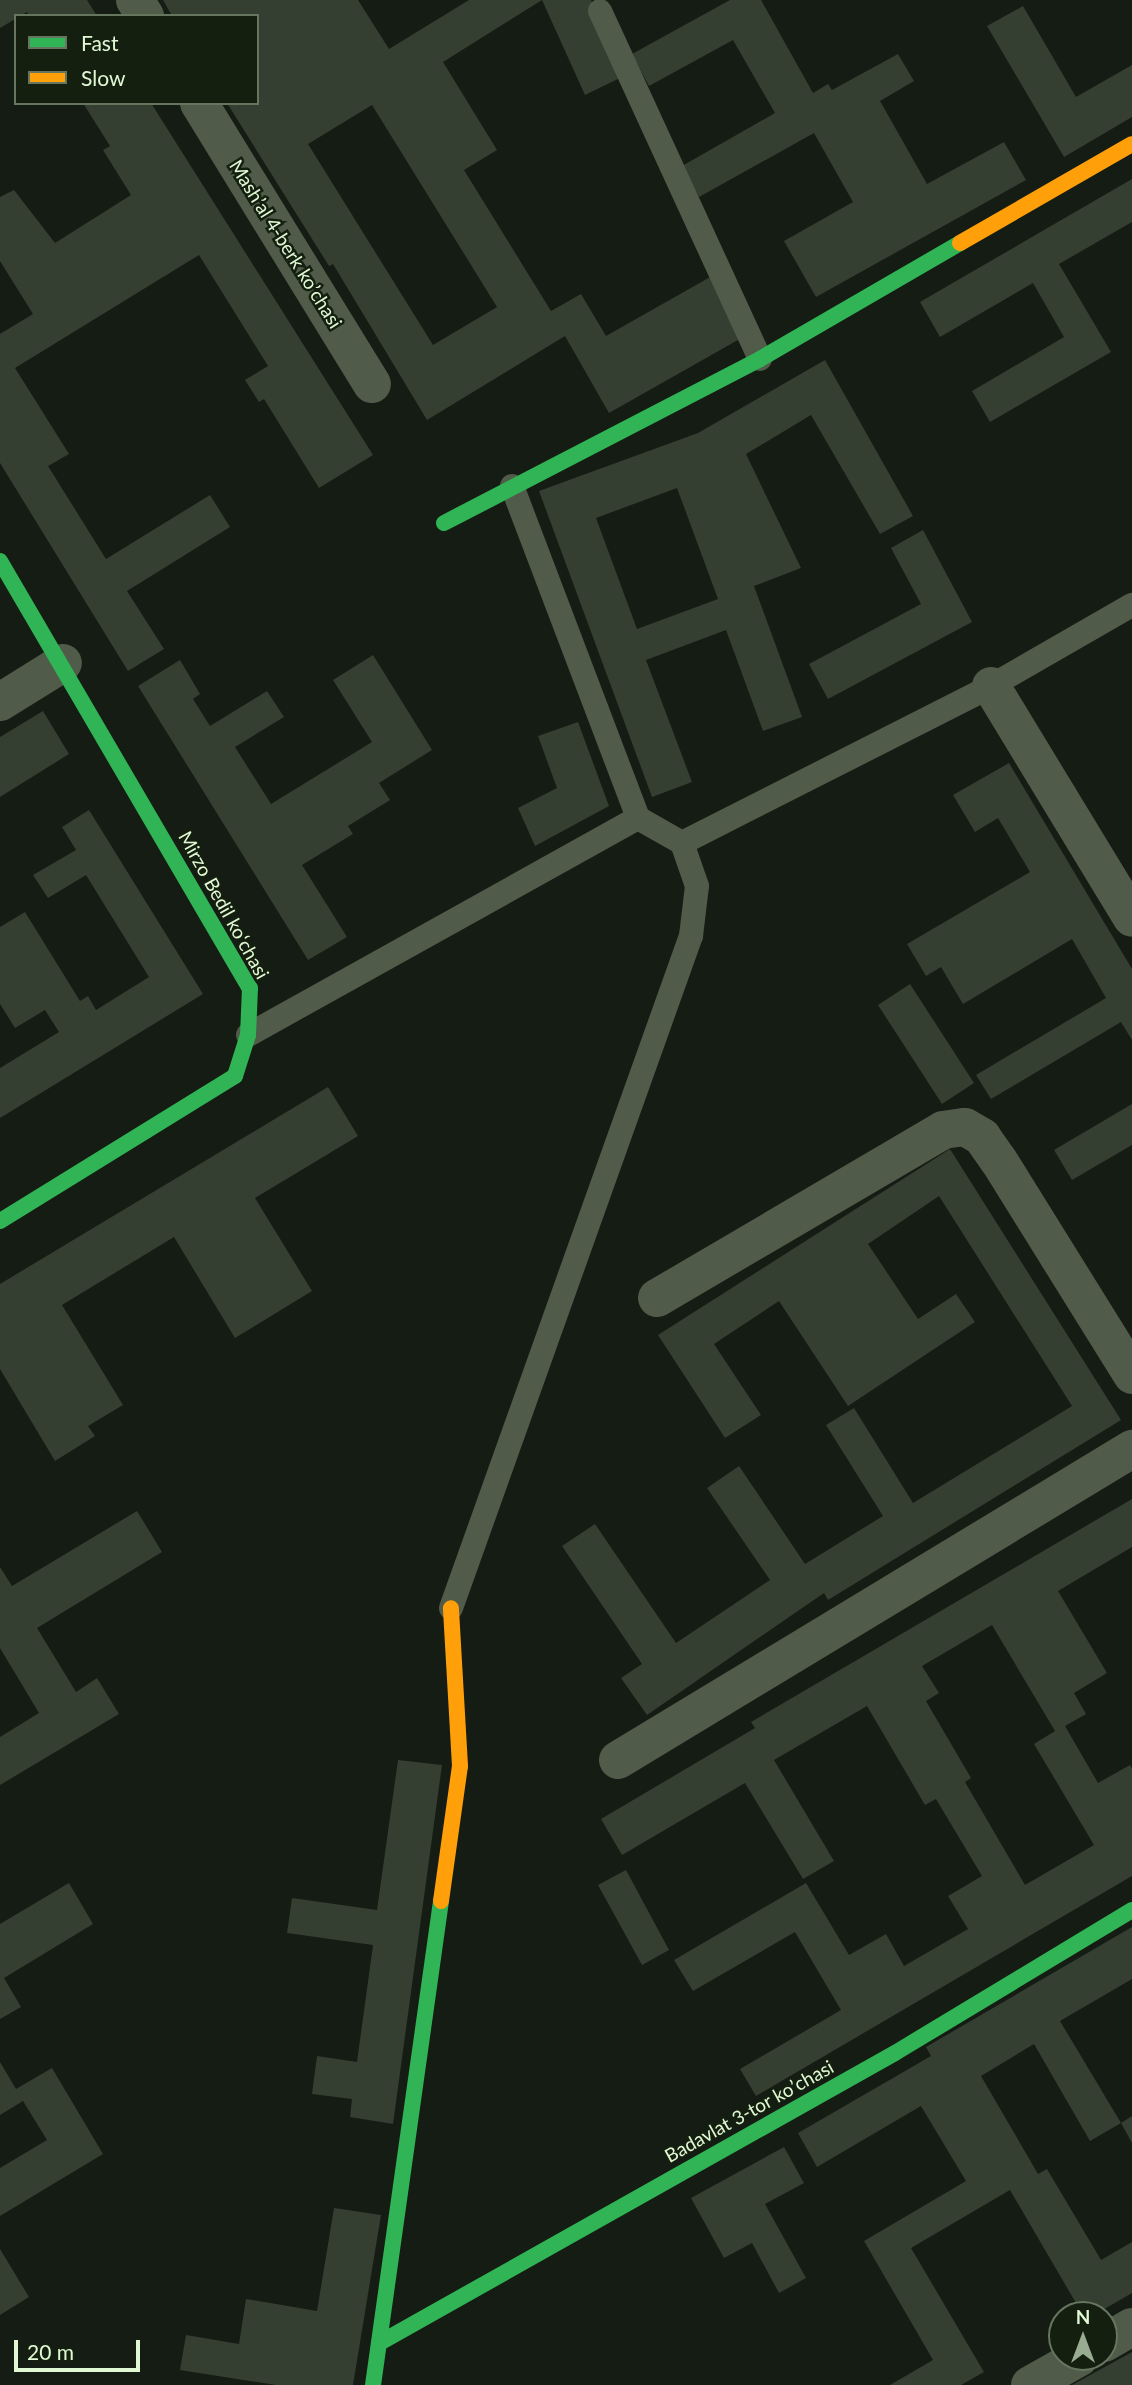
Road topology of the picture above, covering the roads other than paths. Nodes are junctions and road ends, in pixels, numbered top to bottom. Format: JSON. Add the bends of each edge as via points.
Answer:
{"nodes":[{"id":1,"x":600,"y":11,"type":"dead end"},
{"id":2,"x":200,"y":105,"type":"edge"},
{"id":3,"x":1132,"y":144,"type":"edge"},
{"id":4,"x":760,"y":359,"type":"junction"},
{"id":5,"x":372,"y":384,"type":"dead end"},
{"id":6,"x":512,"y":486,"type":"junction"},
{"id":7,"x":444,"y":523,"type":"dead end"},
{"id":8,"x":0,"y":561,"type":"edge"},
{"id":9,"x":1132,"y":605,"type":"edge"},
{"id":10,"x":63,"y":663,"type":"junction"},
{"id":11,"x":991,"y":686,"type":"junction"},
{"id":12,"x":0,"y":702,"type":"edge"},
{"id":13,"x":638,"y":818,"type":"junction"},
{"id":14,"x":682,"y":843,"type":"junction"},
{"id":15,"x":1132,"y":918,"type":"edge"},
{"id":16,"x":248,"y":1035,"type":"junction"},
{"id":17,"x":0,"y":1221,"type":"edge"},
{"id":18,"x":657,"y":1298,"type":"dead end"},
{"id":19,"x":1132,"y":1375,"type":"edge"},
{"id":20,"x":1132,"y":1449,"type":"edge"},
{"id":21,"x":451,"y":1608,"type":"joint"},
{"id":22,"x":618,"y":1760,"type":"dead end"},
{"id":23,"x":1132,"y":1910,"type":"edge"},
{"id":24,"x":383,"y":2341,"type":"junction"},
{"id":25,"x":1055,"y":2371,"type":"edge"},
{"id":26,"x":373,"y":2385,"type":"edge"},
{"id":27,"x":1030,"y":2385,"type":"edge"}],
"edges":[{"from":1,"to":4,"type":"lane"},
{"from":2,"to":5,"type":"street","name":"Mashʼal 4-berk koʼchasi"},
{"from":3,"to":4,"type":"street"},
{"from":4,"to":6,"type":"street"},
{"from":6,"to":7,"type":"street"},
{"from":6,"to":13,"type":"lane"},
{"from":8,"to":10,"type":"street","name":"Mirzo Bedil koʻchasi"},
{"from":9,"to":11,"type":"lane"},
{"from":10,"to":12,"type":"street"},
{"from":10,"to":16,"type":"street","name":"Mirzo Bedil koʻchasi","via":[[250,988]]},
{"from":11,"to":14,"type":"lane"},
{"from":11,"to":15,"type":"street"},
{"from":13,"to":14,"type":"lane"},
{"from":13,"to":16,"type":"lane"},
{"from":14,"to":21,"type":"lane","via":[[697,886],[691,936]]},
{"from":16,"to":17,"type":"street","name":"Mirzo Bedil koʻchasi","via":[[235,1076]]},
{"from":18,"to":19,"type":"street","via":[[943,1130],[965,1127],[982,1137],[999,1161]]},
{"from":20,"to":22,"type":"street"},
{"from":21,"to":24,"type":"street","via":[[460,1766]]},
{"from":23,"to":24,"type":"street","name":"Badavlat 3-tor koʼchasi","via":[[895,2053]]},
{"from":24,"to":26,"type":"street"},
{"from":25,"to":27,"type":"street"}]}
